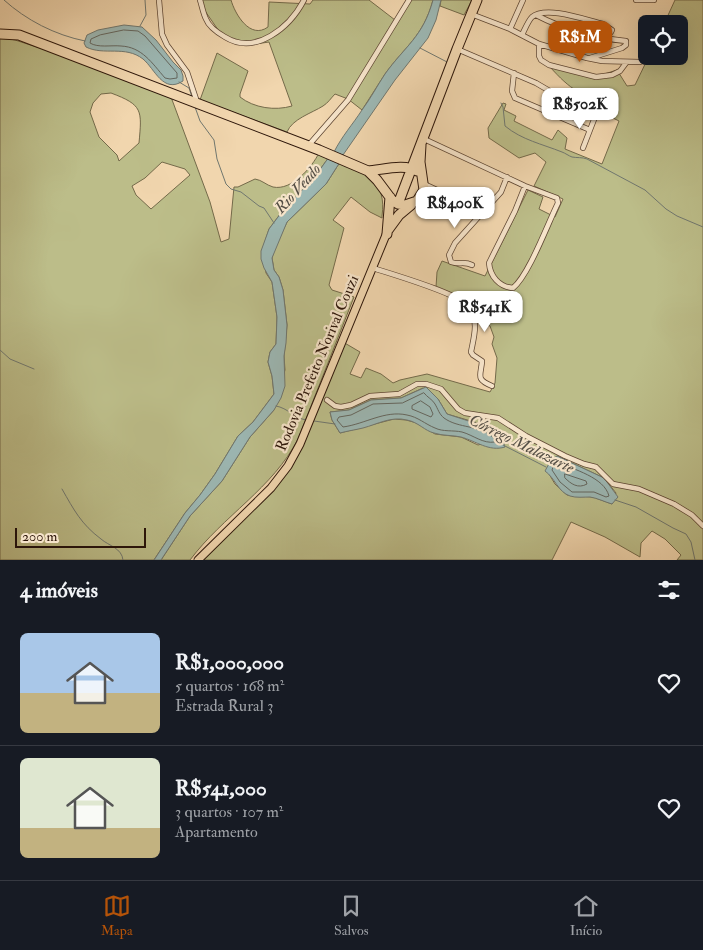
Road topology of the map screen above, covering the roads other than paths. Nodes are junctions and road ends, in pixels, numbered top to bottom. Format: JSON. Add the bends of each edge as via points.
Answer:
{"nodes":[{"id":1,"x":159,"y":0,"type":"edge"},
{"id":2,"x":200,"y":0,"type":"edge"},
{"id":3,"x":304,"y":0,"type":"edge"},
{"id":4,"x":409,"y":0,"type":"edge"},
{"id":5,"x":477,"y":0,"type":"edge"},
{"id":6,"x":523,"y":0,"type":"edge"},
{"id":7,"x":636,"y":0,"type":"edge"},
{"id":8,"x":654,"y":0,"type":"edge"},
{"id":9,"x":471,"y":14,"type":"junction"},
{"id":10,"x":536,"y":15,"type":"junction"},
{"id":11,"x":510,"y":29,"type":"junction"},
{"id":12,"x":0,"y":34,"type":"edge"},
{"id":13,"x":522,"y":35,"type":"junction"},
{"id":14,"x":604,"y":39,"type":"junction"},
{"id":15,"x":539,"y":44,"type":"junction"},
{"id":16,"x":457,"y":48,"type":"junction"},
{"id":17,"x":587,"y":58,"type":"junction"},
{"id":18,"x":638,"y":62,"type":"edge"},
{"id":19,"x":626,"y":63,"type":"junction"},
{"id":20,"x":514,"y":73,"type":"junction"},
{"id":21,"x":198,"y":103,"type":"junction"},
{"id":22,"x":590,"y":130,"type":"junction"},
{"id":23,"x":421,"y":145,"type":"junction"},
{"id":24,"x":308,"y":146,"type":"junction"},
{"id":25,"x":583,"y":148,"type":"dead end"},
{"id":26,"x":396,"y":168,"type":"junction"},
{"id":27,"x":413,"y":168,"type":"junction"},
{"id":28,"x":368,"y":171,"type":"junction"},
{"id":29,"x":507,"y":178,"type":"junction"},
{"id":30,"x":424,"y":183,"type":"junction"},
{"id":31,"x":525,"y":186,"type":"junction"},
{"id":32,"x":389,"y":195,"type":"junction"},
{"id":33,"x":398,"y":204,"type":"junction"},
{"id":34,"x":412,"y":204,"type":"junction"},
{"id":35,"x":474,"y":207,"type":"dead end"},
{"id":36,"x":387,"y":232,"type":"junction"},
{"id":37,"x":472,"y":265,"type":"dead end"},
{"id":38,"x":373,"y":268,"type":"junction"},
{"id":39,"x":492,"y":386,"type":"dead end"},
{"id":40,"x":327,"y":400,"type":"dead end"},
{"id":41,"x":703,"y":526,"type":"edge"},
{"id":42,"x":198,"y":560,"type":"edge"}],
"edges":[{"from":1,"to":21,"type":"street","via":[[162,34],[187,72]]},
{"from":2,"to":3,"type":"street","via":[[206,20],[217,33],[234,43],[243,44],[271,35],[284,26]]},
{"from":4,"to":24,"type":"street","via":[[348,100]]},
{"from":5,"to":9,"type":"highway"},
{"from":6,"to":11,"type":"street"},
{"from":7,"to":8,"type":"street"},
{"from":9,"to":11,"type":"street"},
{"from":9,"to":16,"type":"highway"},
{"from":10,"to":13,"type":"street"},
{"from":10,"to":14,"type":"street","via":[[568,29]]},
{"from":10,"to":14,"type":"street","via":[[554,12],[603,24],[612,30]]},
{"from":11,"to":13,"type":"street"},
{"from":12,"to":21,"type":"highway","via":[[19,35]]},
{"from":13,"to":15,"type":"street"},
{"from":14,"to":17,"type":"street","via":[[626,43],[622,48]]},
{"from":15,"to":17,"type":"street"},
{"from":15,"to":19,"type":"street","via":[[540,60],[596,77],[612,75]]},
{"from":16,"to":20,"type":"street"},
{"from":16,"to":23,"type":"highway"},
{"from":17,"to":19,"type":"street"},
{"from":18,"to":19,"type":"street"},
{"from":20,"to":22,"type":"street","via":[[512,91],[515,98]]},
{"from":20,"to":22,"type":"street","via":[[593,110],[595,116]]},
{"from":21,"to":24,"type":"highway"},
{"from":22,"to":25,"type":"street"},
{"from":23,"to":26,"type":"highway"},
{"from":23,"to":27,"type":"highway"},
{"from":23,"to":29,"type":"street"},
{"from":23,"to":30,"type":"highway"},
{"from":24,"to":28,"type":"highway"},
{"from":26,"to":27,"type":"highway"},
{"from":26,"to":28,"type":"highway"},
{"from":26,"to":32,"type":"highway","via":[[388,174],[386,181]]},
{"from":27,"to":30,"type":"highway"},
{"from":27,"to":33,"type":"highway"},
{"from":28,"to":32,"type":"highway"},
{"from":29,"to":31,"type":"street"},
{"from":29,"to":37,"type":"street","via":[[501,192],[449,254],[455,264],[467,262]]},
{"from":30,"to":34,"type":"highway","via":[[422,196]]},
{"from":30,"to":35,"type":"street"},
{"from":31,"to":31,"type":"street","via":[[554,196],[558,203],[520,283],[513,288],[495,280],[489,263]]},
{"from":32,"to":33,"type":"highway"},
{"from":32,"to":36,"type":"highway"},
{"from":33,"to":34,"type":"highway"},
{"from":33,"to":36,"type":"main road","name":"Rodovia Prefeito Norival Couzi"},
{"from":34,"to":36,"type":"highway"},
{"from":36,"to":38,"type":"main road","name":"Rodovia Prefeito Norival Couzi"},
{"from":38,"to":39,"type":"street","via":[[456,297],[468,305],[476,329],[471,352],[481,358],[480,378]]},
{"from":38,"to":42,"type":"main road","name":"Rodovia Prefeito Norival Couzi","via":[[288,466],[271,488]]},
{"from":40,"to":41,"type":"street","via":[[341,407],[370,396],[399,394],[418,384],[441,389],[465,413],[498,418],[565,456],[596,467],[612,484],[639,489],[674,504]]}]}
